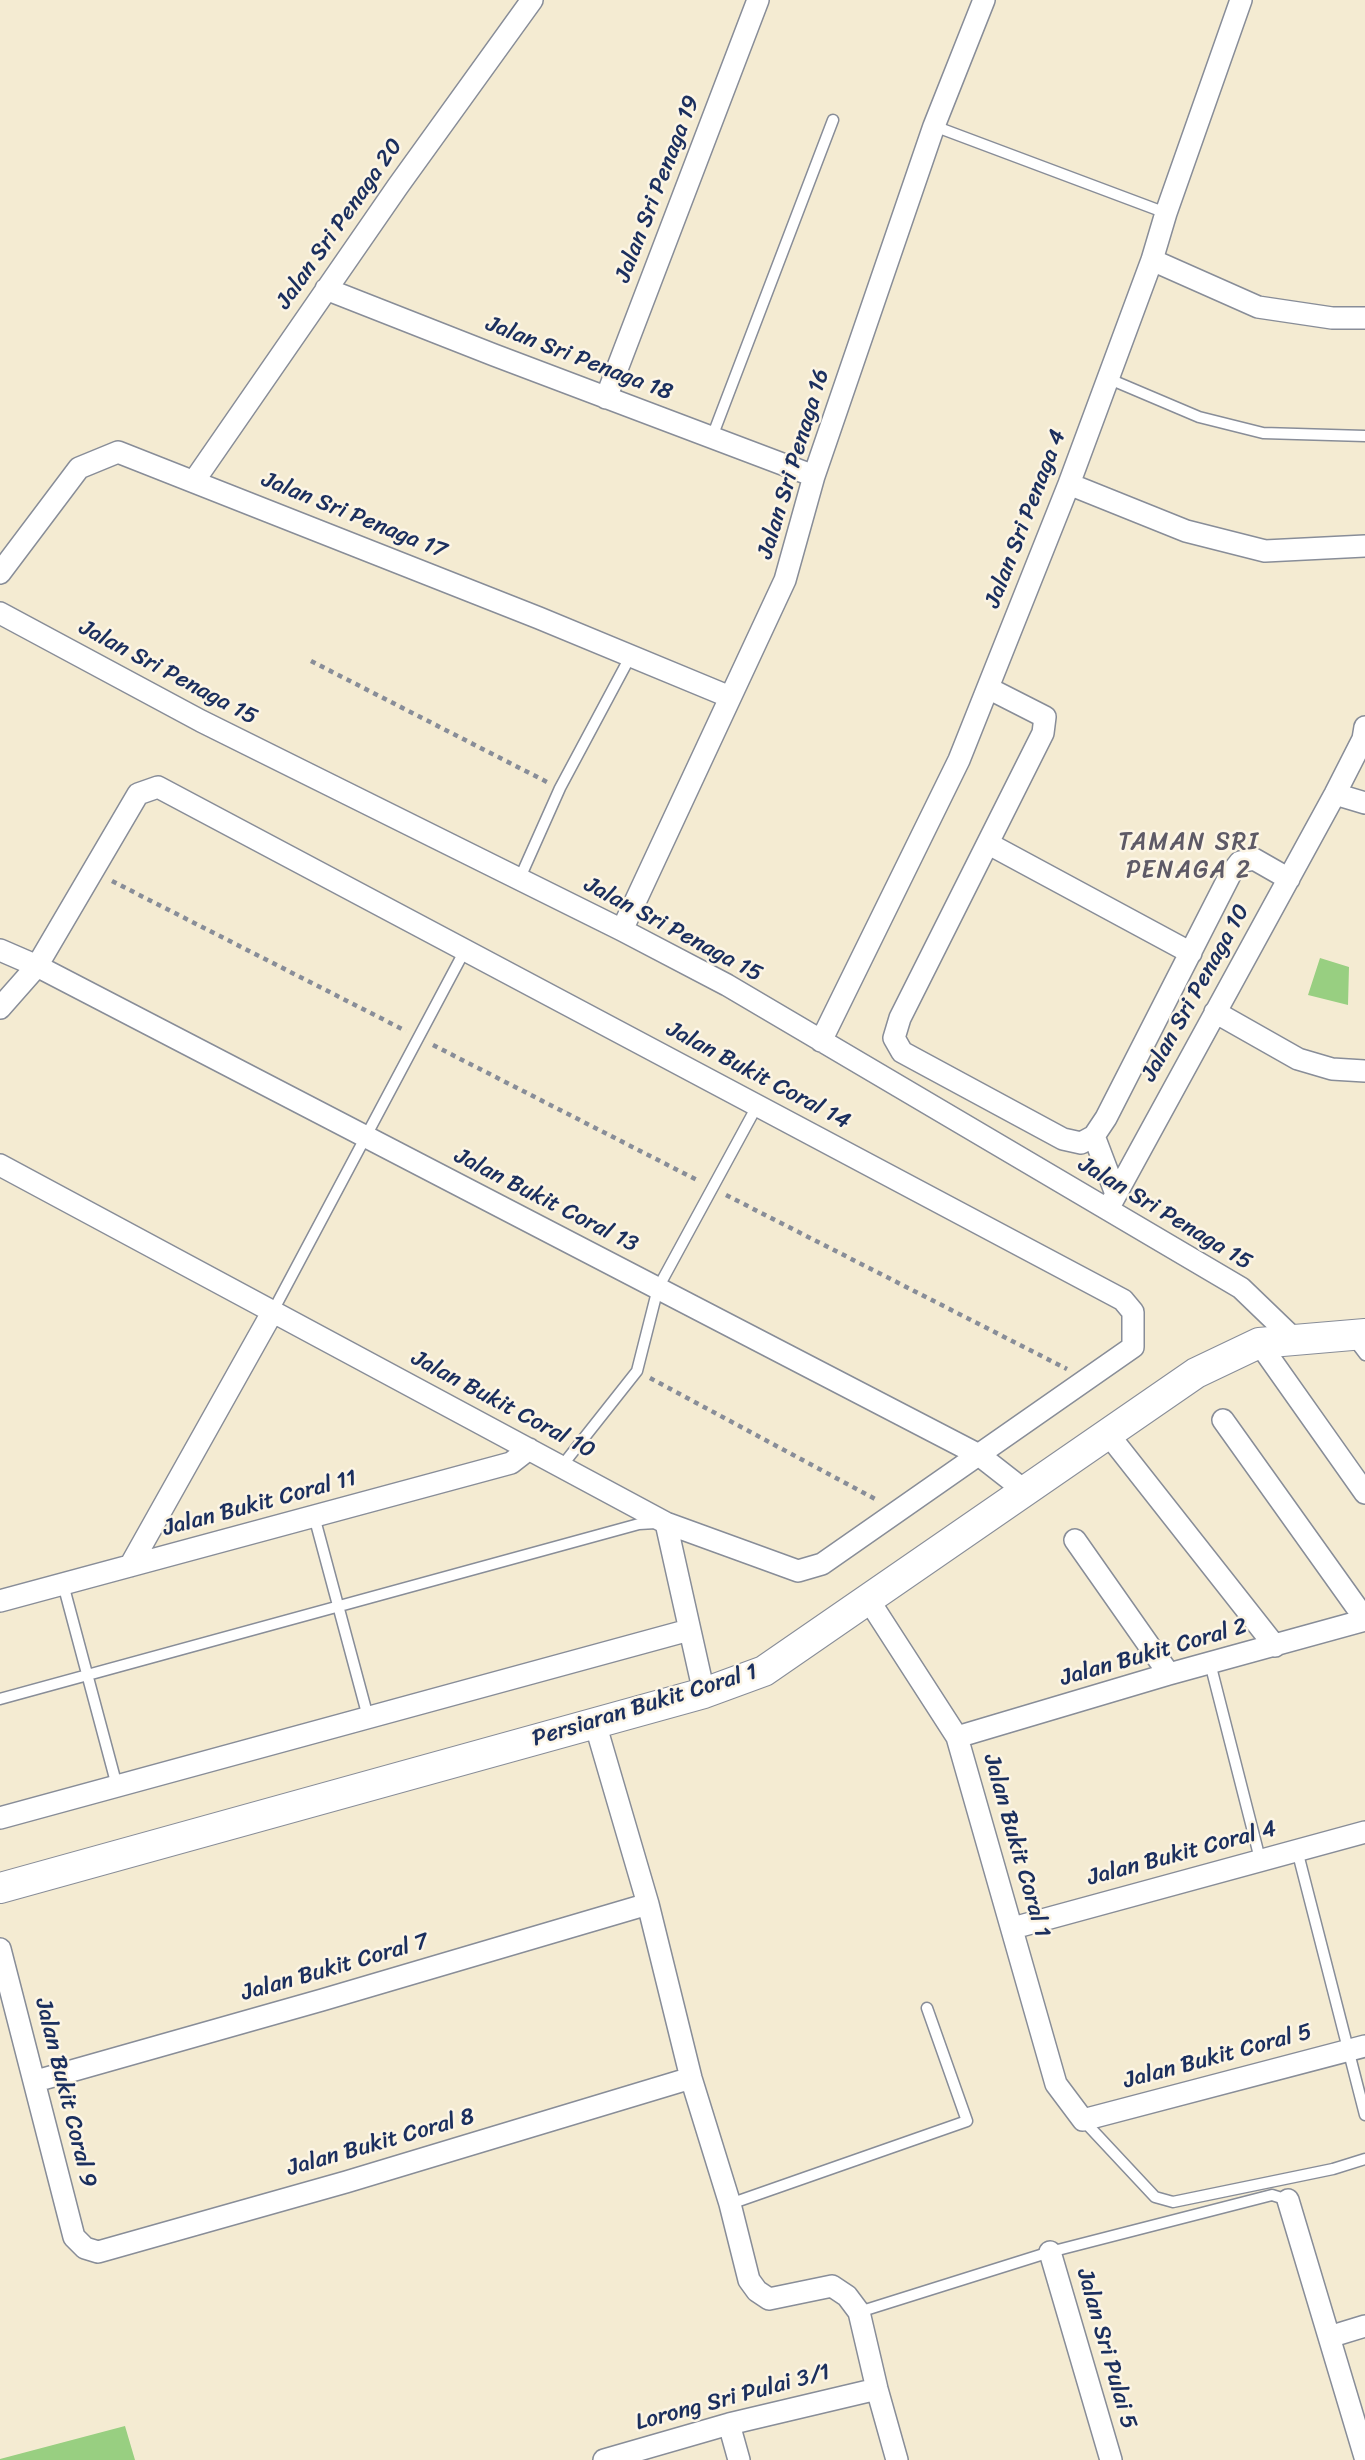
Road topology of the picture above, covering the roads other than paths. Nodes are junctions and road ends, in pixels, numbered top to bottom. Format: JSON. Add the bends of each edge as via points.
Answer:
{"nodes":[{"id":1,"x":532,"y":0,"type":"edge"},
{"id":2,"x":758,"y":0,"type":"edge"},
{"id":3,"x":984,"y":0,"type":"edge"},
{"id":4,"x":1241,"y":0,"type":"edge"},
{"id":5,"x":834,"y":120,"type":"dead end"},
{"id":6,"x":934,"y":126,"type":"junction"},
{"id":7,"x":1166,"y":213,"type":"junction"},
{"id":8,"x":1152,"y":260,"type":"junction"},
{"id":9,"x":326,"y":289,"type":"junction"},
{"id":10,"x":1365,"y":318,"type":"edge"},
{"id":11,"x":1107,"y":377,"type":"junction"},
{"id":12,"x":606,"y":398,"type":"junction"},
{"id":13,"x":1365,"y":436,"type":"edge"},
{"id":14,"x":712,"y":437,"type":"junction"},
{"id":15,"x":814,"y":476,"type":"junction"},
{"id":16,"x":194,"y":481,"type":"junction"},
{"id":17,"x":1069,"y":484,"type":"junction"},
{"id":18,"x":1365,"y":546,"type":"edge"},
{"id":19,"x":0,"y":573,"type":"edge"},
{"id":20,"x":0,"y":613,"type":"edge"},
{"id":21,"x":630,"y":657,"type":"junction"},
{"id":22,"x":988,"y":688,"type":"junction"},
{"id":23,"x":730,"y":696,"type":"junction"},
{"id":24,"x":1365,"y":727,"type":"edge"},
{"id":25,"x":1335,"y":794,"type":"junction"},
{"id":26,"x":1365,"y":803,"type":"edge"},
{"id":27,"x":989,"y":844,"type":"junction"},
{"id":28,"x":1289,"y":879,"type":"junction"},
{"id":29,"x":519,"y":880,"type":"junction"},
{"id":30,"x":622,"y":930,"type":"junction"},
{"id":31,"x":0,"y":950,"type":"edge"},
{"id":32,"x":466,"y":950,"type":"junction"},
{"id":33,"x":1191,"y":953,"type":"junction"},
{"id":34,"x":37,"y":966,"type":"junction"},
{"id":35,"x":0,"y":1008,"type":"edge"},
{"id":36,"x":1214,"y":1012,"type":"junction"},
{"id":37,"x":821,"y":1041,"type":"junction"},
{"id":38,"x":1365,"y":1071,"type":"edge"},
{"id":39,"x":757,"y":1105,"type":"junction"},
{"id":40,"x":1094,"y":1136,"type":"junction"},
{"id":41,"x":366,"y":1137,"type":"junction"},
{"id":42,"x":0,"y":1165,"type":"edge"},
{"id":43,"x":1112,"y":1202,"type":"junction"},
{"id":44,"x":658,"y":1288,"type":"junction"},
{"id":45,"x":273,"y":1311,"type":"junction"},
{"id":46,"x":1294,"y":1339,"type":"junction"},
{"id":47,"x":1360,"y":1341,"type":"edge"},
{"id":48,"x":1258,"y":1343,"type":"junction"},
{"id":49,"x":1223,"y":1420,"type":"dead end"},
{"id":50,"x":1108,"y":1434,"type":"junction"},
{"id":51,"x":529,"y":1449,"type":"junction"},
{"id":52,"x":979,"y":1455,"type":"junction"},
{"id":53,"x":561,"y":1466,"type":"junction"},
{"id":54,"x":1025,"y":1491,"type":"junction"},
{"id":55,"x":1365,"y":1493,"type":"edge"},
{"id":56,"x":314,"y":1516,"type":"junction"},
{"id":57,"x":666,"y":1522,"type":"junction"},
{"id":58,"x":1074,"y":1540,"type":"dead end"},
{"id":59,"x":130,"y":1566,"type":"junction"},
{"id":60,"x":63,"y":1584,"type":"junction"},
{"id":61,"x":868,"y":1600,"type":"junction"},
{"id":62,"x":0,"y":1601,"type":"edge"},
{"id":63,"x":338,"y":1606,"type":"junction"},
{"id":64,"x":1365,"y":1620,"type":"edge"},
{"id":65,"x":689,"y":1630,"type":"junction"},
{"id":66,"x":1275,"y":1646,"type":"junction"},
{"id":67,"x":1210,"y":1663,"type":"junction"},
{"id":68,"x":1169,"y":1674,"type":"junction"},
{"id":69,"x":87,"y":1675,"type":"junction"},
{"id":70,"x":704,"y":1693,"type":"junction"},
{"id":71,"x":0,"y":1699,"type":"edge"},
{"id":72,"x":368,"y":1717,"type":"junction"},
{"id":73,"x":595,"y":1723,"type":"junction"},
{"id":74,"x":957,"y":1737,"type":"junction"},
{"id":75,"x":117,"y":1786,"type":"junction"},
{"id":76,"x":0,"y":1818,"type":"edge"},
{"id":77,"x":1365,"y":1832,"type":"edge"},
{"id":78,"x":1297,"y":1850,"type":"junction"},
{"id":79,"x":1260,"y":1859,"type":"junction"},
{"id":80,"x":0,"y":1888,"type":"edge"},
{"id":81,"x":648,"y":1904,"type":"junction"},
{"id":82,"x":1013,"y":1928,"type":"junction"},
{"id":83,"x":0,"y":1949,"type":"edge"},
{"id":84,"x":927,"y":2008,"type":"dead end"},
{"id":85,"x":1357,"y":2048,"type":"edge"},
{"id":86,"x":691,"y":2078,"type":"junction"},
{"id":87,"x":36,"y":2081,"type":"junction"},
{"id":88,"x":1365,"y":2115,"type":"edge"},
{"id":89,"x":1083,"y":2120,"type":"junction"},
{"id":90,"x":1365,"y":2159,"type":"edge"},
{"id":91,"x":1287,"y":2200,"type":"joint"},
{"id":92,"x":730,"y":2204,"type":"junction"},
{"id":93,"x":85,"y":2248,"type":"joint"},
{"id":94,"x":1050,"y":2252,"type":"junction"},
{"id":95,"x":859,"y":2312,"type":"junction"},
{"id":96,"x":1365,"y":2326,"type":"edge"},
{"id":97,"x":1329,"y":2337,"type":"junction"},
{"id":98,"x":877,"y":2389,"type":"junction"},
{"id":99,"x":729,"y":2424,"type":"junction"},
{"id":100,"x":1365,"y":2457,"type":"edge"},
{"id":101,"x":604,"y":2460,"type":"edge"},
{"id":102,"x":739,"y":2460,"type":"edge"},
{"id":103,"x":897,"y":2460,"type":"edge"},
{"id":104,"x":1111,"y":2460,"type":"edge"}],
"edges":[{"from":1,"to":9,"type":"street","name":"Jalan Sri Penaga 20"},
{"from":2,"to":12,"type":"street","name":"Jalan Sri Penaga 19"},
{"from":3,"to":6,"type":"street","name":"Jalan Sri Penaga 16"},
{"from":4,"to":7,"type":"street","name":"Jalan Sri Penaga 4"},
{"from":5,"to":14,"type":"lane"},
{"from":6,"to":7,"type":"lane"},
{"from":6,"to":15,"type":"street","name":"Jalan Sri Penaga 16"},
{"from":7,"to":8,"type":"street","name":"Jalan Sri Penaga 4"},
{"from":8,"to":10,"type":"street","via":[[1258,307]]},
{"from":8,"to":11,"type":"street","name":"Jalan Sri Penaga 4"},
{"from":9,"to":12,"type":"street","name":"Jalan Sri Penaga 18"},
{"from":9,"to":16,"type":"street","name":"Jalan Sri Penaga 20"},
{"from":11,"to":13,"type":"lane","via":[[1199,416],[1263,433]]},
{"from":11,"to":17,"type":"street","name":"Jalan Sri Penaga 4"},
{"from":12,"to":14,"type":"street","name":"Jalan Sri Penaga 18"},
{"from":14,"to":15,"type":"street","name":"Jalan Sri Penaga 18"},
{"from":15,"to":23,"type":"street","name":"Jalan Sri Penaga 16","via":[[785,580]]},
{"from":16,"to":19,"type":"street","name":"Jalan Sri Penaga 17","via":[[118,452],[79,468]]},
{"from":16,"to":21,"type":"street","name":"Jalan Sri Penaga 17"},
{"from":17,"to":18,"type":"street","via":[[1186,531],[1265,551]]},
{"from":17,"to":22,"type":"street","name":"Jalan Sri Penaga 4"},
{"from":20,"to":29,"type":"street","name":"Jalan Sri Penaga 15","via":[[213,727]]},
{"from":21,"to":23,"type":"street","name":"Jalan Sri Penaga 17"},
{"from":21,"to":29,"type":"lane"},
{"from":22,"to":27,"type":"street","via":[[1045,717],[1043,733]]},
{"from":22,"to":37,"type":"street","name":"Jalan Sri Penaga 4","via":[[960,760]]},
{"from":23,"to":30,"type":"street","name":"Jalan Sri Penaga 16"},
{"from":24,"to":25,"type":"street","name":"Jalan Sri Penaga 10"},
{"from":25,"to":26,"type":"street"},
{"from":25,"to":28,"type":"street","name":"Jalan Sri Penaga 10"},
{"from":27,"to":33,"type":"street"},
{"from":27,"to":40,"type":"street","via":[[900,1017],[894,1038],[902,1052],[1063,1139],[1081,1143]]},
{"from":28,"to":33,"type":"street","via":[[1254,859],[1240,862]]},
{"from":28,"to":36,"type":"street","name":"Jalan Sri Penaga 10"},
{"from":29,"to":30,"type":"street","name":"Jalan Sri Penaga 15"},
{"from":30,"to":37,"type":"street","name":"Jalan Sri Penaga 15"},
{"from":31,"to":34,"type":"street","name":"Jalan Bukit Coral 13"},
{"from":32,"to":34,"type":"street","name":"Jalan Bukit Coral 14","via":[[158,787],[138,794]]},
{"from":32,"to":39,"type":"street","name":"Jalan Bukit Coral 14"},
{"from":32,"to":41,"type":"lane"},
{"from":33,"to":40,"type":"street"},
{"from":34,"to":35,"type":"street"},
{"from":34,"to":41,"type":"street","name":"Jalan Bukit Coral 13"},
{"from":36,"to":38,"type":"street","via":[[1298,1059],[1332,1069]]},
{"from":36,"to":43,"type":"street","name":"Jalan Sri Penaga 10"},
{"from":37,"to":43,"type":"street","name":"Jalan Sri Penaga 15"},
{"from":39,"to":44,"type":"lane"},
{"from":39,"to":52,"type":"street","name":"Jalan Bukit Coral 14","via":[[1123,1300],[1133,1312],[1133,1347]]},
{"from":40,"to":43,"type":"street"},
{"from":41,"to":44,"type":"street","name":"Jalan Bukit Coral 13"},
{"from":41,"to":45,"type":"lane"},
{"from":42,"to":45,"type":"street","name":"Jalan Bukit Coral 10"},
{"from":43,"to":46,"type":"street","name":"Jalan Sri Penaga 15","via":[[1241,1288]]},
{"from":44,"to":52,"type":"street","name":"Jalan Bukit Coral 13"},
{"from":44,"to":53,"type":"lane","via":[[637,1371]]},
{"from":45,"to":51,"type":"street","name":"Jalan Bukit Coral 10"},
{"from":45,"to":59,"type":"street"},
{"from":46,"to":47,"type":"street","name":"Persiaran Bukit Coral 1"},
{"from":46,"to":48,"type":"street","name":"Persiaran Bukit Coral 1"},
{"from":48,"to":50,"type":"street","name":"Persiaran Bukit Coral 1","via":[[1196,1373]]},
{"from":48,"to":55,"type":"street"},
{"from":49,"to":64,"type":"street"},
{"from":50,"to":54,"type":"street","name":"Persiaran Bukit Coral 1"},
{"from":50,"to":66,"type":"street"},
{"from":51,"to":53,"type":"street","name":"Jalan Bukit Coral 10"},
{"from":51,"to":56,"type":"street","name":"Jalan Bukit Coral 11","via":[[511,1463]]},
{"from":52,"to":54,"type":"street","name":"Jalan Bukit Coral 13"},
{"from":52,"to":57,"type":"street","name":"Jalan Bukit Coral 10","via":[[822,1564],[798,1571]]},
{"from":53,"to":57,"type":"street","name":"Jalan Bukit Coral 10"},
{"from":54,"to":61,"type":"street","name":"Persiaran Bukit Coral 1"},
{"from":56,"to":59,"type":"street","name":"Jalan Bukit Coral 11"},
{"from":56,"to":63,"type":"lane"},
{"from":57,"to":63,"type":"lane","via":[[639,1524]]},
{"from":57,"to":65,"type":"street"},
{"from":58,"to":68,"type":"street"},
{"from":59,"to":60,"type":"street","name":"Jalan Bukit Coral 11"},
{"from":60,"to":62,"type":"street","name":"Jalan Bukit Coral 11"},
{"from":60,"to":69,"type":"lane"},
{"from":61,"to":70,"type":"street","name":"Persiaran Bukit Coral 1","via":[[764,1671]]},
{"from":61,"to":74,"type":"street","name":"Jalan Bukit Coral 1"},
{"from":63,"to":69,"type":"lane"},
{"from":63,"to":72,"type":"lane"},
{"from":64,"to":66,"type":"street","name":"Jalan Bukit Coral 2"},
{"from":65,"to":70,"type":"street"},
{"from":65,"to":72,"type":"street"},
{"from":66,"to":67,"type":"street","name":"Jalan Bukit Coral 2"},
{"from":67,"to":68,"type":"street","name":"Jalan Bukit Coral 2"},
{"from":67,"to":79,"type":"lane"},
{"from":68,"to":74,"type":"street","name":"Jalan Bukit Coral 2"},
{"from":69,"to":71,"type":"lane"},
{"from":69,"to":75,"type":"lane"},
{"from":70,"to":73,"type":"street","name":"Persiaran Bukit Coral 1"},
{"from":72,"to":75,"type":"street"},
{"from":73,"to":80,"type":"street","name":"Persiaran Bukit Coral 1"},
{"from":73,"to":81,"type":"street"},
{"from":74,"to":82,"type":"street","name":"Jalan Bukit Coral 1"},
{"from":75,"to":76,"type":"street"},
{"from":77,"to":78,"type":"street","name":"Jalan Bukit Coral 4"},
{"from":78,"to":79,"type":"street","name":"Jalan Bukit Coral 4"},
{"from":78,"to":85,"type":"lane"},
{"from":79,"to":82,"type":"street","name":"Jalan Bukit Coral 4"},
{"from":81,"to":86,"type":"street"},
{"from":81,"to":87,"type":"street","name":"Jalan Bukit Coral 7"},
{"from":82,"to":89,"type":"street","name":"Jalan Bukit Coral 1","via":[[1056,2084]]},
{"from":83,"to":87,"type":"street","name":"Jalan Bukit Coral 9"},
{"from":84,"to":92,"type":"lane","via":[[967,2121]]},
{"from":85,"to":88,"type":"lane"},
{"from":85,"to":89,"type":"street","name":"Jalan Bukit Coral 5"},
{"from":86,"to":92,"type":"street"},
{"from":86,"to":93,"type":"street","name":"Jalan Bukit Coral 8","via":[[98,2252]]},
{"from":87,"to":93,"type":"street","name":"Jalan Bukit Coral 9","via":[[75,2237]]},
{"from":89,"to":90,"type":"lane","via":[[1155,2197],[1173,2202]]},
{"from":91,"to":94,"type":"lane","via":[[1272,2195]]},
{"from":91,"to":97,"type":"street"},
{"from":92,"to":95,"type":"street","via":[[749,2280],[757,2291],[769,2299],[832,2286]]},
{"from":94,"to":95,"type":"lane"},
{"from":94,"to":104,"type":"street","name":"Jalan Sri Pulai 5"},
{"from":95,"to":98,"type":"street"},
{"from":96,"to":97,"type":"street"},
{"from":97,"to":100,"type":"street"},
{"from":98,"to":99,"type":"street","name":"Lorong Sri Pulai 3/1"},
{"from":98,"to":103,"type":"street"},
{"from":99,"to":101,"type":"street","name":"Lorong Sri Pulai 3/1"},
{"from":99,"to":102,"type":"street"}]}
